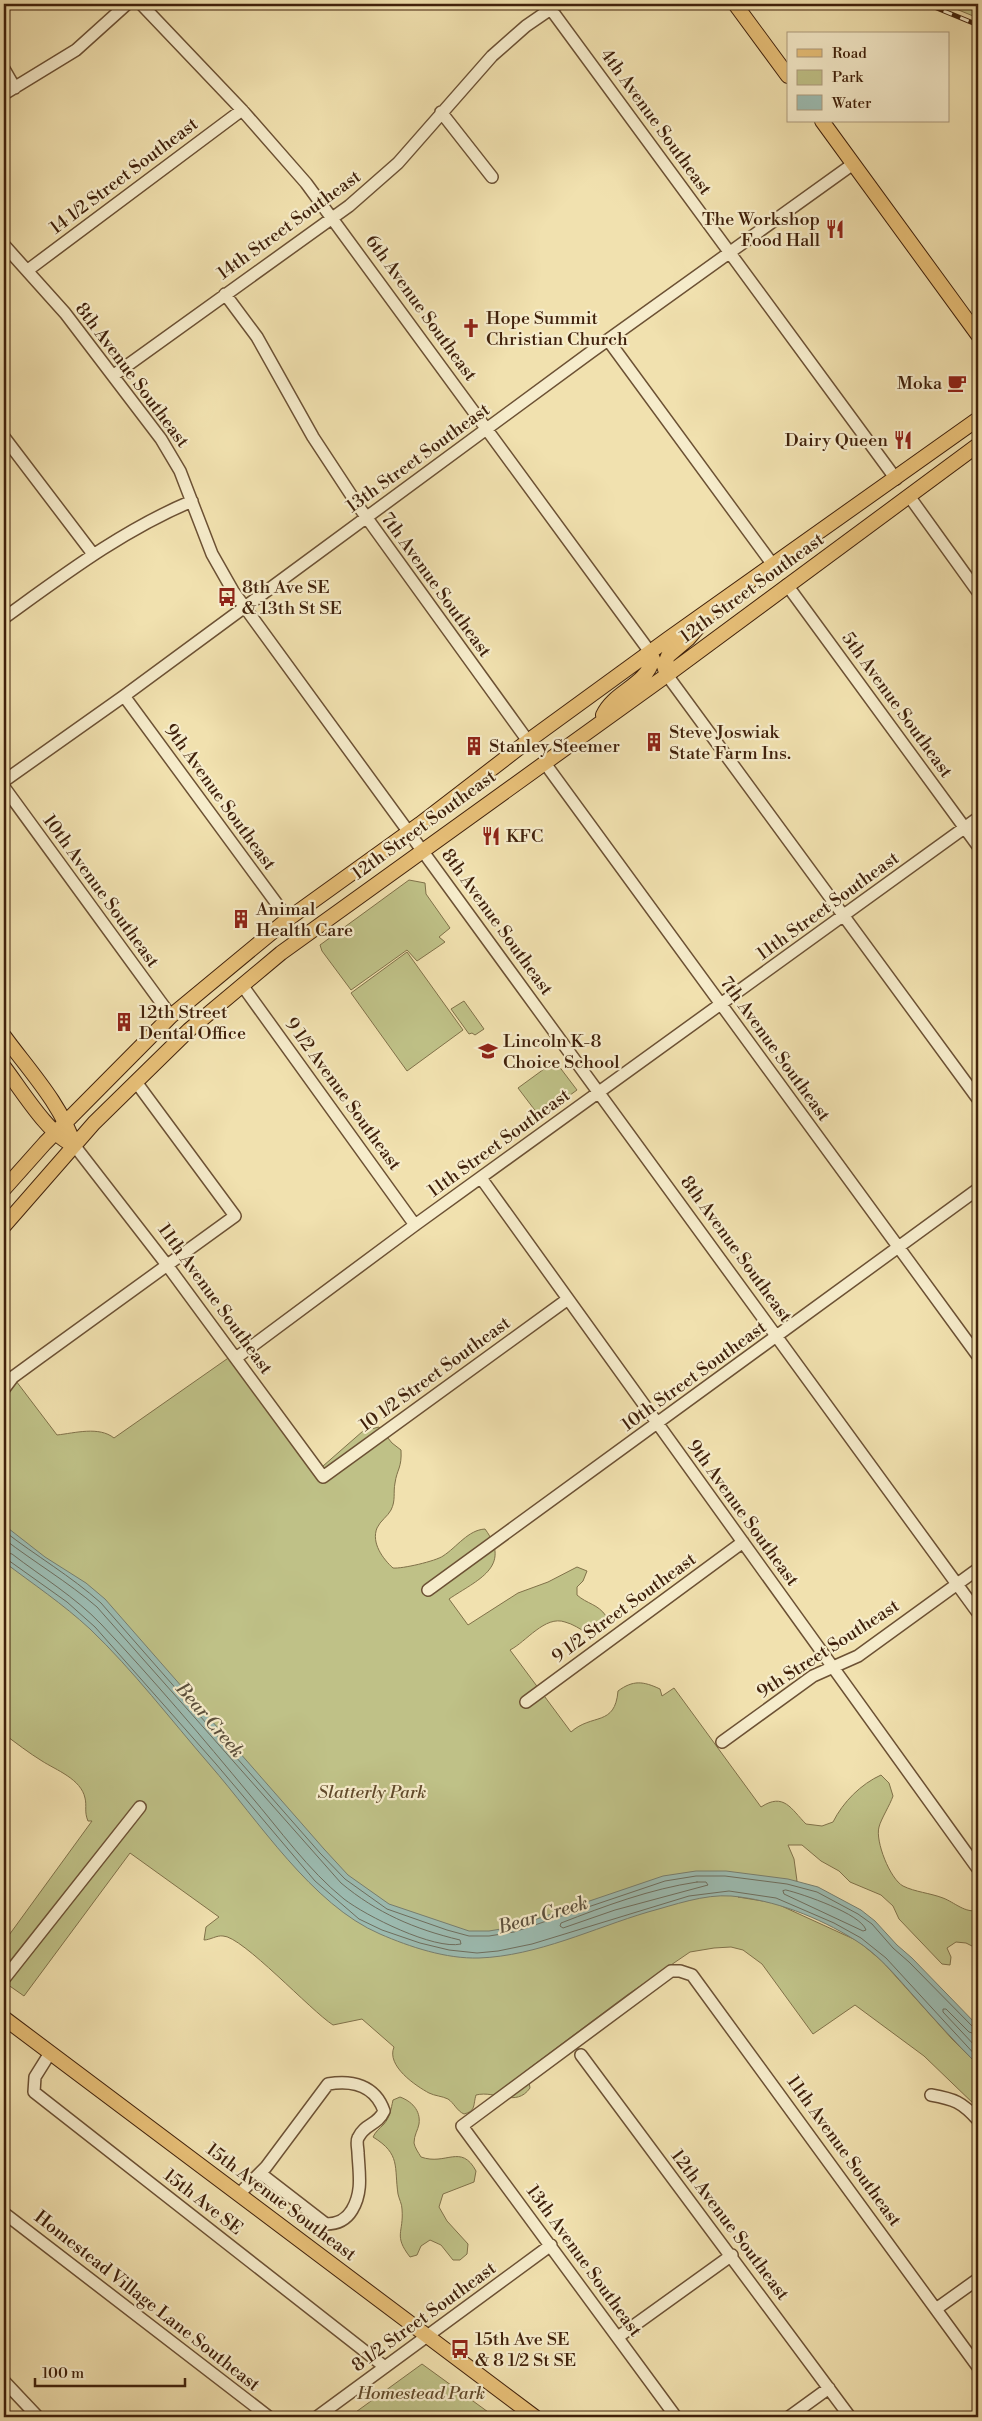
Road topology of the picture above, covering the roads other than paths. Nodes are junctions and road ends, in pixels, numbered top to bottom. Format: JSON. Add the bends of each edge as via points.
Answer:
{"nodes":[{"id":1,"x":127,"y":4,"type":"edge"},
{"id":2,"x":140,"y":4,"type":"edge"},
{"id":3,"x":735,"y":4,"type":"edge"},
{"id":4,"x":552,"y":5,"type":"edge"},
{"id":5,"x":4,"y":69,"type":"edge"},
{"id":6,"x":787,"y":75,"type":"edge"},
{"id":7,"x":15,"y":88,"type":"junction"},
{"id":8,"x":4,"y":94,"type":"edge"},
{"id":9,"x":242,"y":110,"type":"junction"},
{"id":10,"x":441,"y":112,"type":"junction"},
{"id":11,"x":823,"y":122,"type":"edge"},
{"id":12,"x":853,"y":164,"type":"junction"},
{"id":13,"x":492,"y":177,"type":"dead end"},
{"id":14,"x":334,"y":218,"type":"junction"},
{"id":15,"x":4,"y":245,"type":"edge"},
{"id":16,"x":730,"y":253,"type":"junction"},
{"id":17,"x":28,"y":270,"type":"junction"},
{"id":18,"x":225,"y":294,"type":"junction"},
{"id":19,"x":978,"y":335,"type":"edge"},
{"id":20,"x":608,"y":340,"type":"junction"},
{"id":21,"x":114,"y":375,"type":"junction"},
{"id":22,"x":978,"y":419,"type":"edge"},
{"id":23,"x":487,"y":429,"type":"junction"},
{"id":24,"x":4,"y":437,"type":"edge"},
{"id":25,"x":978,"y":445,"type":"edge"},
{"id":26,"x":896,"y":479,"type":"junction"},
{"id":27,"x":909,"y":496,"type":"junction"},
{"id":28,"x":192,"y":501,"type":"junction"},
{"id":29,"x":366,"y":518,"type":"junction"},
{"id":30,"x":93,"y":554,"type":"junction"},
{"id":31,"x":773,"y":565,"type":"junction"},
{"id":32,"x":787,"y":586,"type":"junction"},
{"id":33,"x":978,"y":592,"type":"edge"},
{"id":34,"x":716,"y":605,"type":"junction"},
{"id":35,"x":244,"y":606,"type":"junction"},
{"id":36,"x":4,"y":618,"type":"edge"},
{"id":37,"x":650,"y":652,"type":"junction"},
{"id":38,"x":667,"y":675,"type":"junction"},
{"id":39,"x":124,"y":696,"type":"junction"},
{"id":40,"x":600,"y":723,"type":"junction"},
{"id":41,"x":528,"y":741,"type":"junction"},
{"id":42,"x":544,"y":762,"type":"junction"},
{"id":43,"x":4,"y":781,"type":"edge"},
{"id":44,"x":4,"y":787,"type":"edge"},
{"id":45,"x":978,"y":818,"type":"edge"},
{"id":46,"x":965,"y":828,"type":"junction"},
{"id":47,"x":409,"y":832,"type":"junction"},
{"id":48,"x":978,"y":846,"type":"edge"},
{"id":49,"x":422,"y":849,"type":"junction"},
{"id":50,"x":845,"y":915,"type":"junction"},
{"id":51,"x":288,"y":919,"type":"junction"},
{"id":52,"x":242,"y":984,"type":"junction"},
{"id":53,"x":722,"y":1005,"type":"junction"},
{"id":54,"x":170,"y":1016,"type":"junction"},
{"id":55,"x":4,"y":1036,"type":"edge"},
{"id":56,"x":4,"y":1067,"type":"edge"},
{"id":57,"x":136,"y":1082,"type":"junction"},
{"id":58,"x":599,"y":1092,"type":"junction"},
{"id":59,"x":978,"y":1098,"type":"edge"},
{"id":60,"x":59,"y":1128,"type":"junction"},
{"id":61,"x":74,"y":1145,"type":"junction"},
{"id":62,"x":481,"y":1178,"type":"junction"},
{"id":63,"x":4,"y":1189,"type":"edge"},
{"id":64,"x":978,"y":1189,"type":"edge"},
{"id":65,"x":416,"y":1225,"type":"junction"},
{"id":66,"x":4,"y":1226,"type":"edge"},
{"id":67,"x":899,"y":1247,"type":"junction"},
{"id":68,"x":168,"y":1264,"type":"junction"},
{"id":69,"x":568,"y":1299,"type":"junction"},
{"id":70,"x":778,"y":1336,"type":"junction"},
{"id":71,"x":978,"y":1356,"type":"edge"},
{"id":72,"x":236,"y":1358,"type":"junction"},
{"id":73,"x":4,"y":1389,"type":"edge"},
{"id":74,"x":657,"y":1424,"type":"junction"},
{"id":75,"x":323,"y":1477,"type":"joint"},
{"id":76,"x":743,"y":1542,"type":"junction"},
{"id":77,"x":978,"y":1569,"type":"edge"},
{"id":78,"x":957,"y":1584,"type":"junction"},
{"id":79,"x":428,"y":1590,"type":"dead end"},
{"id":80,"x":978,"y":1613,"type":"edge"},
{"id":81,"x":834,"y":1666,"type":"junction"},
{"id":82,"x":526,"y":1702,"type":"dead end"},
{"id":83,"x":722,"y":1742,"type":"dead end"},
{"id":84,"x":140,"y":1807,"type":"dead end"},
{"id":85,"x":978,"y":1869,"type":"edge"},
{"id":86,"x":4,"y":1979,"type":"edge"},
{"id":87,"x":4,"y":2018,"type":"edge"},
{"id":88,"x":50,"y":2053,"type":"junction"},
{"id":89,"x":581,"y":2055,"type":"dead end"},
{"id":90,"x":931,"y":2094,"type":"dead end"},
{"id":91,"x":978,"y":2120,"type":"edge"},
{"id":92,"x":462,"y":2126,"type":"joint"},
{"id":93,"x":260,"y":2173,"type":"junction"},
{"id":94,"x":239,"y":2194,"type":"junction"},
{"id":95,"x":4,"y":2214,"type":"edge"},
{"id":96,"x":552,"y":2245,"type":"junction"},
{"id":97,"x":732,"y":2255,"type":"junction"},
{"id":98,"x":978,"y":2280,"type":"edge"},
{"id":99,"x":936,"y":2309,"type":"junction"},
{"id":100,"x":427,"y":2335,"type":"junction"},
{"id":101,"x":618,"y":2338,"type":"junction"},
{"id":102,"x":385,"y":2367,"type":"junction"},
{"id":103,"x":978,"y":2367,"type":"edge"},
{"id":104,"x":4,"y":2381,"type":"edge"},
{"id":105,"x":829,"y":2388,"type":"junction"},
{"id":106,"x":38,"y":2417,"type":"edge"},
{"id":107,"x":269,"y":2417,"type":"edge"},
{"id":108,"x":317,"y":2417,"type":"edge"},
{"id":109,"x":535,"y":2417,"type":"edge"},
{"id":110,"x":676,"y":2417,"type":"edge"},
{"id":111,"x":789,"y":2417,"type":"edge"},
{"id":112,"x":850,"y":2417,"type":"edge"}],
"edges":[{"from":1,"to":7,"type":"street","via":[[76,50]]},
{"from":2,"to":9,"type":"street","name":"6th Avenue Southeast"},
{"from":3,"to":6,"type":"main road"},
{"from":4,"to":10,"type":"street","name":"14th Street Southeast","via":[[492,56]]},
{"from":4,"to":16,"type":"street","name":"4th Avenue Southeast"},
{"from":5,"to":7,"type":"street"},
{"from":7,"to":8,"type":"street"},
{"from":9,"to":14,"type":"street","name":"6th Avenue Southeast"},
{"from":9,"to":17,"type":"street","name":"14 1/2 Street Southeast"},
{"from":10,"to":13,"type":"street"},
{"from":10,"to":14,"type":"street","name":"14th Street Southeast","via":[[398,163]]},
{"from":11,"to":12,"type":"main road"},
{"from":12,"to":16,"type":"street","name":"13th Street Southeast"},
{"from":12,"to":19,"type":"main road"},
{"from":14,"to":18,"type":"street","name":"14th Street Southeast"},
{"from":14,"to":23,"type":"street","name":"6th Avenue Southeast"},
{"from":15,"to":17,"type":"street","name":"8th Avenue Southeast"},
{"from":16,"to":20,"type":"street","name":"13th Street Southeast"},
{"from":16,"to":26,"type":"street","name":"4th Avenue Southeast"},
{"from":17,"to":21,"type":"street","name":"8th Avenue Southeast"},
{"from":18,"to":21,"type":"street","name":"14th Street Southeast"},
{"from":18,"to":29,"type":"street","name":"7th Avenue Southeast","via":[[256,337],[313,437]]},
{"from":20,"to":23,"type":"street","name":"13th Street Southeast"},
{"from":20,"to":31,"type":"street"},
{"from":21,"to":28,"type":"street","name":"8th Avenue Southeast","via":[[166,446]]},
{"from":22,"to":26,"type":"main road","name":"12th Street Southeast"},
{"from":23,"to":29,"type":"street","name":"13th Street Southeast"},
{"from":23,"to":37,"type":"street","name":"6th Avenue Southeast"},
{"from":24,"to":30,"type":"street"},
{"from":25,"to":27,"type":"main road","name":"12th Street Southeast"},
{"from":26,"to":31,"type":"main road","name":"12th Street Southeast"},
{"from":27,"to":32,"type":"main road","name":"12th Street Southeast"},
{"from":27,"to":33,"type":"street"},
{"from":28,"to":30,"type":"street","via":[[137,527]]},
{"from":28,"to":35,"type":"street","name":"8th Avenue Southeast","via":[[212,554]]},
{"from":29,"to":35,"type":"street","name":"13th Street Southeast"},
{"from":29,"to":41,"type":"street","name":"7th Avenue Southeast"},
{"from":30,"to":36,"type":"street"},
{"from":31,"to":34,"type":"main road","name":"12th Street Southeast"},
{"from":32,"to":38,"type":"main road","name":"12th Street Southeast"},
{"from":32,"to":46,"type":"street","name":"5th Avenue Southeast"},
{"from":34,"to":37,"type":"main road","name":"12th Street Southeast"},
{"from":34,"to":38,"type":"main road","via":[[688,639],[668,656],[664,666]]},
{"from":35,"to":39,"type":"street","name":"13th Street Southeast"},
{"from":35,"to":47,"type":"street","name":"8th Avenue Southeast"},
{"from":37,"to":40,"type":"main road","via":[[653,659],[648,673],[606,709]]},
{"from":37,"to":41,"type":"main road","name":"12th Street Southeast"},
{"from":38,"to":40,"type":"main road","name":"12th Street Southeast"},
{"from":38,"to":50,"type":"street"},
{"from":39,"to":43,"type":"street","name":"13th Street Southeast"},
{"from":39,"to":51,"type":"street","name":"9th Avenue Southeast"},
{"from":40,"to":42,"type":"main road","name":"12th Street Southeast"},
{"from":41,"to":47,"type":"main road","name":"12th Street Southeast"},
{"from":42,"to":49,"type":"main road","name":"12th Street Southeast"},
{"from":42,"to":53,"type":"street","name":"7th Avenue Southeast"},
{"from":44,"to":54,"type":"street","name":"10th Avenue Southeast"},
{"from":45,"to":46,"type":"street","name":"11th Street Southeast"},
{"from":46,"to":48,"type":"street","name":"5th Avenue Southeast"},
{"from":46,"to":50,"type":"street","name":"11th Street Southeast"},
{"from":47,"to":49,"type":"street","name":"8th Avenue Southeast"},
{"from":47,"to":51,"type":"main road","name":"12th Street Southeast"},
{"from":49,"to":52,"type":"main road","name":"12th Street Southeast"},
{"from":49,"to":58,"type":"street","name":"8th Avenue Southeast"},
{"from":50,"to":53,"type":"street","name":"11th Street Southeast"},
{"from":50,"to":59,"type":"street"},
{"from":51,"to":54,"type":"main road","name":"12th Street Southeast"},
{"from":52,"to":57,"type":"main road","name":"12th Street Southeast"},
{"from":52,"to":65,"type":"street","name":"9 1/2 Avenue Southeast"},
{"from":53,"to":58,"type":"street","name":"11th Street Southeast"},
{"from":53,"to":67,"type":"street","name":"7th Avenue Southeast"},
{"from":54,"to":60,"type":"main road","name":"12th Street Southeast"},
{"from":55,"to":60,"type":"main road","name":"11th Avenue Southeast"},
{"from":56,"to":60,"type":"main road","name":"11th Avenue Southeast"},
{"from":57,"to":61,"type":"main road","name":"12th Street Southeast"},
{"from":57,"to":68,"type":"street","via":[[235,1216]]},
{"from":58,"to":62,"type":"street","name":"11th Street Southeast"},
{"from":58,"to":70,"type":"street","name":"8th Avenue Southeast"},
{"from":60,"to":61,"type":"main road","name":"11th Avenue Southeast"},
{"from":60,"to":63,"type":"main road","name":"12th Street Southeast"},
{"from":61,"to":66,"type":"main road","name":"12th Street Southeast"},
{"from":61,"to":68,"type":"street","name":"11th Avenue Southeast"},
{"from":62,"to":65,"type":"street","name":"11th Street Southeast"},
{"from":62,"to":69,"type":"street","name":"9th Avenue Southeast"},
{"from":64,"to":67,"type":"street","name":"10th Street Southeast"},
{"from":65,"to":72,"type":"street","name":"11th Street Southeast"},
{"from":67,"to":70,"type":"street","name":"10th Street Southeast"},
{"from":67,"to":71,"type":"street","name":"7th Avenue Southeast"},
{"from":68,"to":72,"type":"street","name":"11th Avenue Southeast"},
{"from":68,"to":73,"type":"street","via":[[13,1377]]},
{"from":69,"to":74,"type":"street","name":"9th Avenue Southeast"},
{"from":69,"to":75,"type":"street","name":"10 1/2 Street Southeast"},
{"from":70,"to":74,"type":"street","name":"10th Street Southeast"},
{"from":70,"to":78,"type":"street","name":"8th Avenue Southeast"},
{"from":72,"to":75,"type":"street","name":"11th Avenue Southeast"},
{"from":74,"to":76,"type":"street","name":"9th Avenue Southeast"},
{"from":74,"to":79,"type":"street","name":"10th Street Southeast"},
{"from":76,"to":81,"type":"street","name":"9th Avenue Southeast"},
{"from":76,"to":82,"type":"street","name":"9 1/2 Street Southeast"},
{"from":77,"to":78,"type":"street","name":"9th Street Southeast"},
{"from":78,"to":80,"type":"street","name":"8th Avenue Southeast"},
{"from":78,"to":81,"type":"street","name":"9th Street Southeast","via":[[858,1656]]},
{"from":81,"to":83,"type":"street","name":"9th Street Southeast","via":[[812,1676]]},
{"from":81,"to":85,"type":"street","name":"9th Avenue Southeast"},
{"from":84,"to":86,"type":"street"},
{"from":87,"to":88,"type":"main road","name":"15th Avenue Southeast"},
{"from":88,"to":94,"type":"main road","name":"15th Avenue Southeast"},
{"from":88,"to":102,"type":"street","name":"15th Ave SE","via":[[36,2077],[34,2092]]},
{"from":89,"to":97,"type":"street","name":"12th Avenue Southeast"},
{"from":90,"to":91,"type":"street","via":[[954,2099],[967,2107]]},
{"from":92,"to":96,"type":"street","name":"13th Avenue Southeast"},
{"from":92,"to":99,"type":"street","name":"11th Avenue Southeast","via":[[671,1971],[692,1975]]},
{"from":93,"to":93,"type":"street","via":[[326,2224],[336,2224],[348,2216],[358,2201],[357,2140],[362,2130],[380,2120],[384,2111],[381,2101],[357,2083],[328,2084]]},
{"from":93,"to":94,"type":"street"},
{"from":94,"to":100,"type":"main road","name":"15th Avenue Southeast"},
{"from":95,"to":107,"type":"street","name":"Homestead Village Lane Southeast"},
{"from":96,"to":100,"type":"street","name":"8 1/2 Street Southeast"},
{"from":96,"to":101,"type":"street","name":"13th Avenue Southeast"},
{"from":97,"to":101,"type":"street"},
{"from":97,"to":105,"type":"street","name":"12th Avenue Southeast"},
{"from":98,"to":99,"type":"street"},
{"from":99,"to":103,"type":"street","name":"11th Avenue Southeast"},
{"from":100,"to":102,"type":"street","name":"8 1/2 Street Southeast"},
{"from":100,"to":109,"type":"main road","name":"15th Avenue Southeast"},
{"from":101,"to":110,"type":"street","name":"13th Avenue Southeast"},
{"from":102,"to":108,"type":"street","name":"8 1/2 Street Southeast"},
{"from":104,"to":106,"type":"street"},
{"from":105,"to":111,"type":"street"},
{"from":105,"to":112,"type":"street","name":"12th Avenue Southeast"}]}
